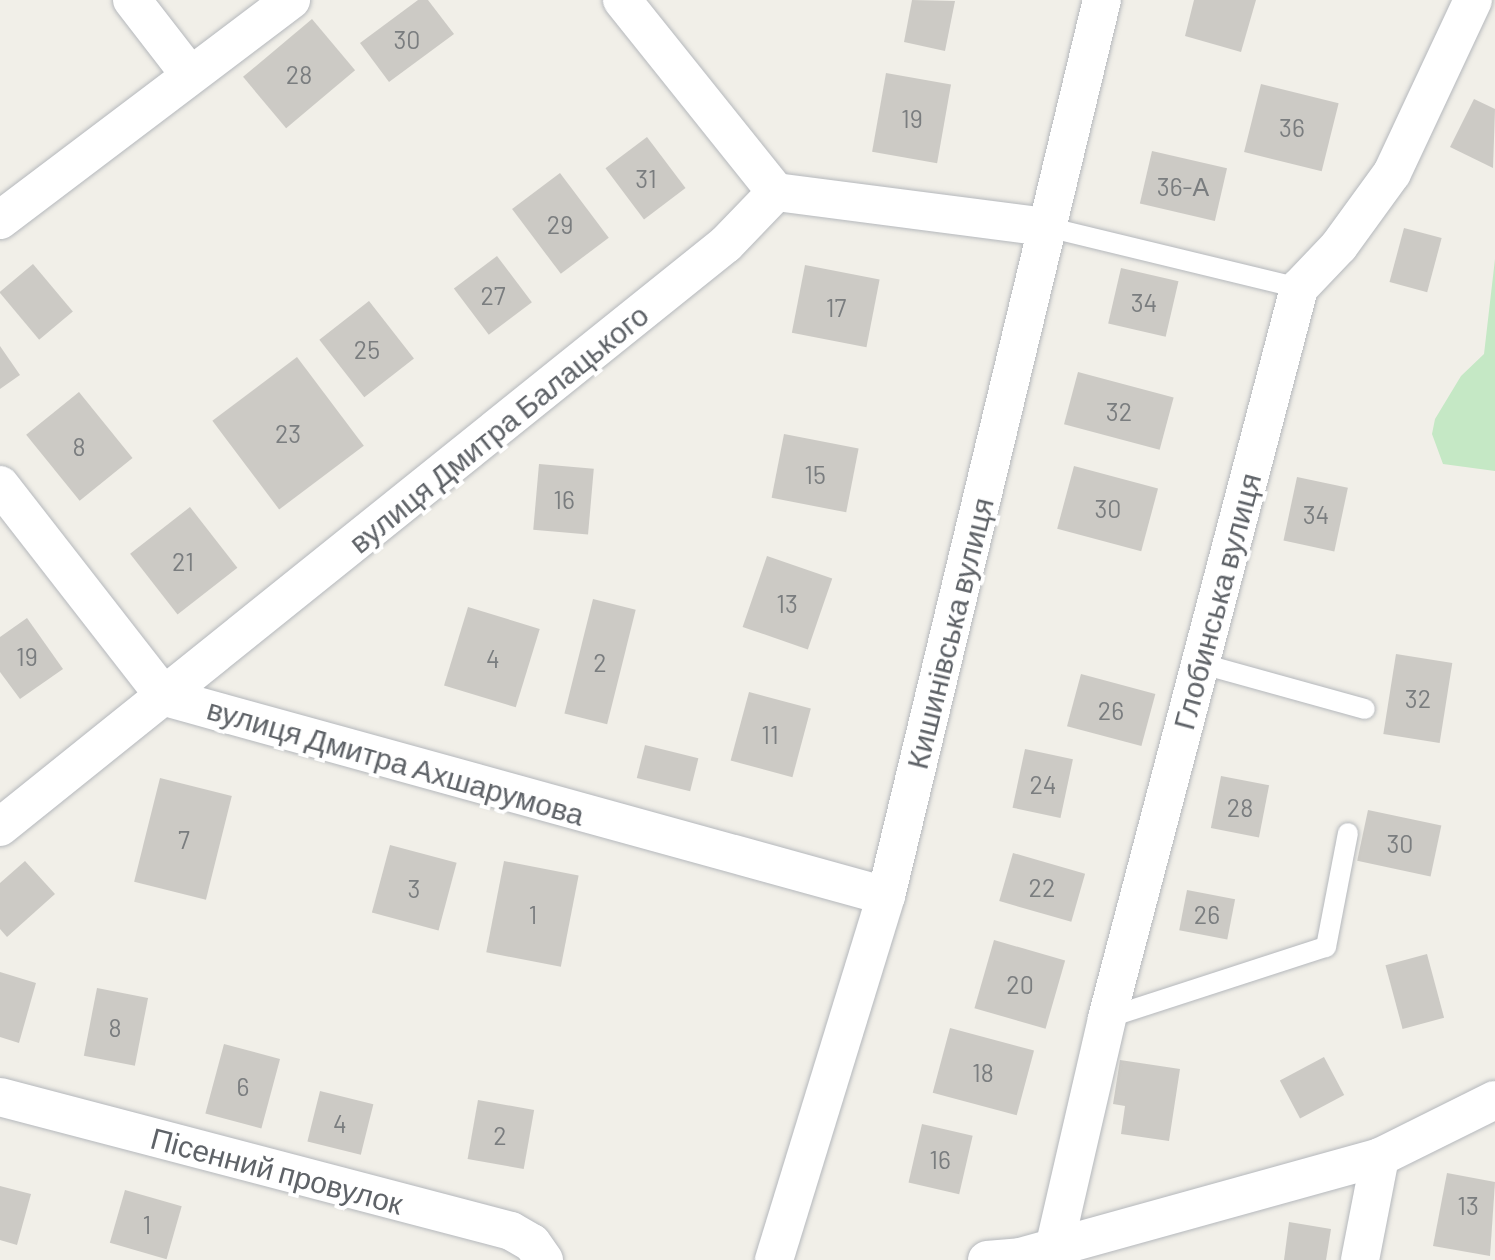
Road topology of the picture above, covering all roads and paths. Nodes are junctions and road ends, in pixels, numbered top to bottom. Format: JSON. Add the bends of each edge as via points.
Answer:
{"nodes":[{"id":1,"x":132,"y":0,"type":"edge"},
{"id":2,"x":290,"y":0,"type":"edge"},
{"id":3,"x":622,"y":0,"type":"edge"},
{"id":4,"x":1102,"y":0,"type":"edge"},
{"id":5,"x":1473,"y":0,"type":"edge"},
{"id":6,"x":190,"y":75,"type":"junction"},
{"id":7,"x":776,"y":192,"type":"junction"},
{"id":8,"x":0,"y":220,"type":"edge"},
{"id":9,"x":1047,"y":227,"type":"junction"},
{"id":10,"x":1299,"y":288,"type":"junction"},
{"id":11,"x":0,"y":484,"type":"edge"},
{"id":12,"x":1198,"y":664,"type":"junction"},
{"id":13,"x":165,"y":697,"type":"junction"},
{"id":14,"x":1366,"y":709,"type":"dead end"},
{"id":15,"x":0,"y":827,"type":"edge"},
{"id":16,"x":1348,"y":834,"type":"dead end"},
{"id":17,"x":886,"y":896,"type":"junction"},
{"id":18,"x":1107,"y":1018,"type":"junction"},
{"id":19,"x":0,"y":1098,"type":"edge"},
{"id":20,"x":1491,"y":1106,"type":"edge"},
{"id":21,"x":1380,"y":1157,"type":"junction"},
{"id":22,"x":1020,"y":1255,"type":"edge"},
{"id":23,"x":544,"y":1260,"type":"edge"},
{"id":24,"x":774,"y":1260,"type":"edge"},
{"id":25,"x":1360,"y":1260,"type":"edge"}],
"edges":[{"from":1,"to":6,"type":"street"},
{"from":2,"to":6,"type":"street"},
{"from":3,"to":7,"type":"street"},
{"from":4,"to":9,"type":"street","name":"Кишинівська вулиця"},
{"from":5,"to":10,"type":"street","name":"Глобинська вулиця","via":[[1392,173],[1340,246]]},
{"from":6,"to":8,"type":"street"},
{"from":7,"to":9,"type":"street"},
{"from":7,"to":13,"type":"street","name":"вулиця Дмитра Балацького","via":[[726,244]]},
{"from":9,"to":10,"type":"lane"},
{"from":9,"to":17,"type":"street","name":"Кишинівська вулиця"},
{"from":10,"to":12,"type":"street","name":"Глобинська вулиця"},
{"from":11,"to":13,"type":"street","name":"вулиця Дмитра Ахшарумова"},
{"from":12,"to":14,"type":"lane"},
{"from":12,"to":18,"type":"street","name":"Глобинська вулиця"},
{"from":13,"to":15,"type":"street","name":"вулиця Дмитра Балацького"},
{"from":13,"to":17,"type":"street","name":"вулиця Дмитра Ахшарумова"},
{"from":16,"to":18,"type":"lane","via":[[1326,948]]},
{"from":17,"to":24,"type":"street","name":"Кишинівська вулиця"},
{"from":18,"to":22,"type":"street","name":"Глобинська вулиця"},
{"from":19,"to":23,"type":"street","name":"Пісенний провулок","via":[[511,1231]]},
{"from":20,"to":21,"type":"street"},
{"from":21,"to":22,"type":"street"},
{"from":21,"to":25,"type":"street"}]}
